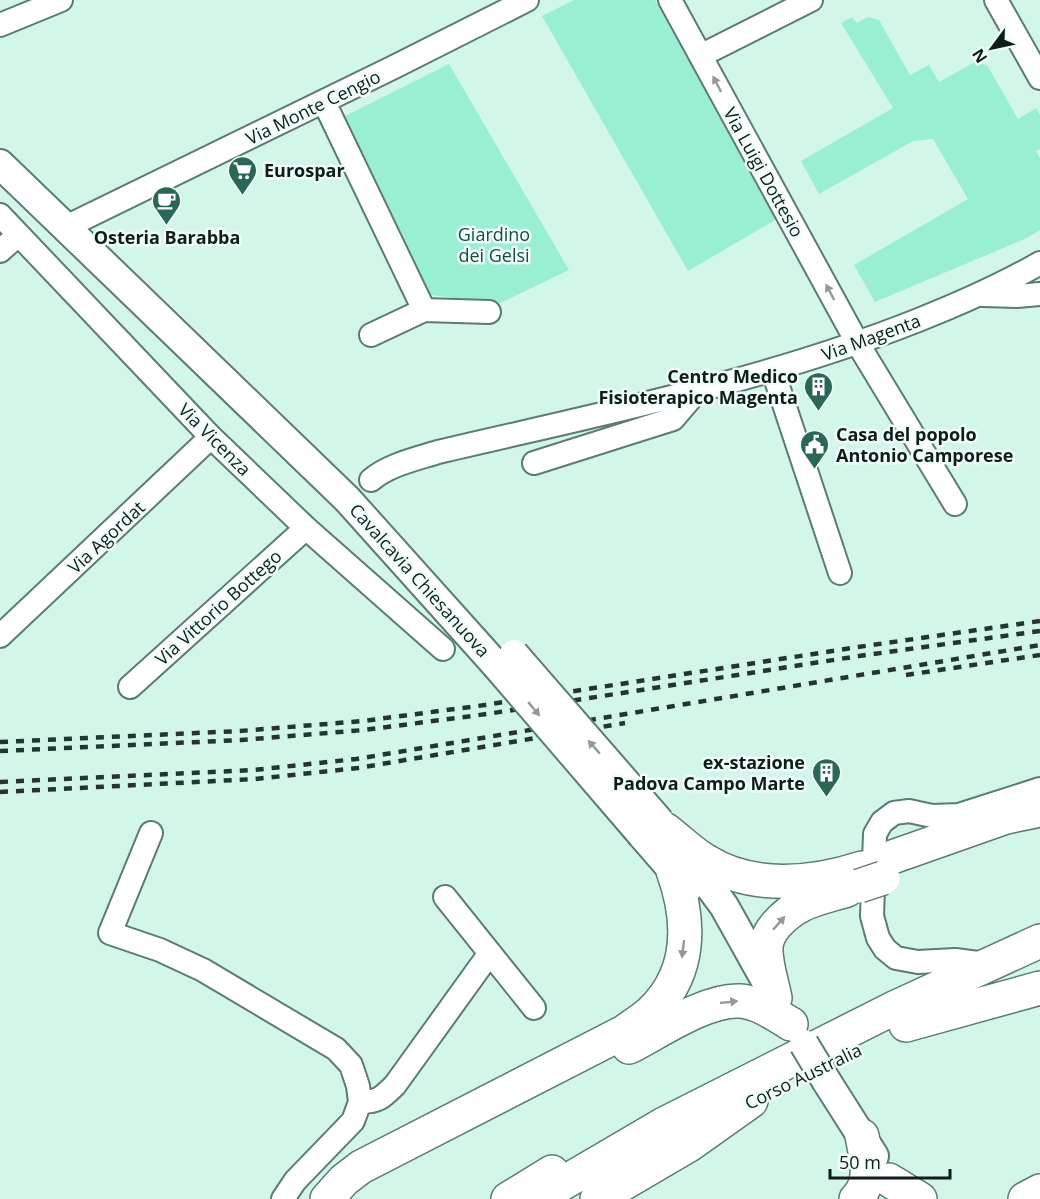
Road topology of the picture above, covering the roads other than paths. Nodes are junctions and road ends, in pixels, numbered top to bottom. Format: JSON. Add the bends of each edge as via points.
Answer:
{"nodes":[{"id":1,"x":61,"y":0,"type":"edge"},
{"id":2,"x":527,"y":0,"type":"edge"},
{"id":3,"x":670,"y":0,"type":"edge"},
{"id":4,"x":811,"y":0,"type":"edge"},
{"id":5,"x":996,"y":0,"type":"edge"},
{"id":6,"x":0,"y":25,"type":"edge"},
{"id":7,"x":702,"y":55,"type":"junction"},
{"id":8,"x":1040,"y":78,"type":"edge"},
{"id":9,"x":324,"y":102,"type":"junction"},
{"id":10,"x":0,"y":164,"type":"edge"},
{"id":11,"x":0,"y":215,"type":"edge"},
{"id":12,"x":66,"y":227,"type":"junction"},
{"id":13,"x":18,"y":236,"type":"junction"},
{"id":14,"x":0,"y":250,"type":"edge"},
{"id":15,"x":1040,"y":263,"type":"edge"},
{"id":16,"x":1040,"y":294,"type":"edge"},
{"id":17,"x":981,"y":295,"type":"junction"},
{"id":18,"x":424,"y":310,"type":"junction"},
{"id":19,"x":489,"y":312,"type":"dead end"},
{"id":20,"x":371,"y":335,"type":"dead end"},
{"id":21,"x":858,"y":344,"type":"junction"},
{"id":22,"x":773,"y":371,"type":"junction"},
{"id":23,"x":696,"y":392,"type":"junction"},
{"id":24,"x":211,"y":437,"type":"junction"},
{"id":25,"x":534,"y":463,"type":"dead end"},
{"id":26,"x":371,"y":480,"type":"dead end"},
{"id":27,"x":955,"y":504,"type":"dead end"},
{"id":28,"x":306,"y":528,"type":"junction"},
{"id":29,"x":840,"y":573,"type":"dead end"},
{"id":30,"x":0,"y":636,"type":"edge"},
{"id":31,"x":443,"y":649,"type":"dead end"},
{"id":32,"x":130,"y":687,"type":"dead end"},
{"id":33,"x":1040,"y":789,"type":"edge"},
{"id":34,"x":1040,"y":810,"type":"edge"},
{"id":35,"x":1040,"y":826,"type":"edge"},
{"id":36,"x":656,"y":829,"type":"junction"},
{"id":37,"x":151,"y":833,"type":"dead end"},
{"id":38,"x":673,"y":871,"type":"junction"},
{"id":39,"x":871,"y":873,"type":"junction"},
{"id":40,"x":445,"y":897,"type":"dead end"},
{"id":41,"x":1040,"y":926,"type":"edge"},
{"id":42,"x":1040,"y":941,"type":"edge"},
{"id":43,"x":490,"y":953,"type":"junction"},
{"id":44,"x":988,"y":964,"type":"junction"},
{"id":45,"x":1040,"y":964,"type":"edge"},
{"id":46,"x":1040,"y":988,"type":"edge"},
{"id":47,"x":534,"y":1008,"type":"dead end"},
{"id":48,"x":783,"y":1010,"type":"junction"},
{"id":49,"x":906,"y":1025,"type":"junction"},
{"id":50,"x":751,"y":1101,"type":"junction"},
{"id":51,"x":360,"y":1102,"type":"junction"},
{"id":52,"x":664,"y":1124,"type":"junction"},
{"id":53,"x":862,"y":1136,"type":"junction"},
{"id":54,"x":895,"y":1189,"type":"edge"},
{"id":55,"x":1040,"y":1191,"type":"edge"},
{"id":56,"x":283,"y":1199,"type":"edge"},
{"id":57,"x":327,"y":1199,"type":"edge"},
{"id":58,"x":349,"y":1199,"type":"edge"},
{"id":59,"x":508,"y":1199,"type":"edge"},
{"id":60,"x":536,"y":1199,"type":"edge"},
{"id":61,"x":572,"y":1199,"type":"edge"},
{"id":62,"x":597,"y":1199,"type":"edge"},
{"id":63,"x":856,"y":1199,"type":"edge"},
{"id":64,"x":920,"y":1199,"type":"edge"},
{"id":65,"x":1024,"y":1199,"type":"edge"}],
"edges":[{"from":1,"to":6,"type":"street"},
{"from":2,"to":9,"type":"street","name":"Via Monte Cengio"},
{"from":3,"to":7,"type":"street","name":"Via Luigi Dottesio"},
{"from":4,"to":7,"type":"street"},
{"from":5,"to":8,"type":"street"},
{"from":21,"to":7,"type":"street","name":"Via Luigi Dottesio","one_way":true},
{"from":9,"to":12,"type":"street","name":"Via Monte Cengio"},
{"from":9,"to":18,"type":"street"},
{"from":10,"to":12,"type":"main road"},
{"from":11,"to":13,"type":"street","name":"Via Vicenza"},
{"from":12,"to":36,"type":"main road","name":"Cavalcavia Chiesanuova","bridge":true,"via":[[347,499],[400,541],[449,588],[505,660]]},
{"from":13,"to":14,"type":"street"},
{"from":13,"to":24,"type":"street","name":"Via Vicenza"},
{"from":15,"to":17,"type":"street","name":"Via Magenta"},
{"from":16,"to":17,"type":"street"},
{"from":17,"to":21,"type":"street","name":"Via Magenta"},
{"from":18,"to":19,"type":"street"},
{"from":18,"to":20,"type":"street"},
{"from":21,"to":22,"type":"street","name":"Via Magenta"},
{"from":21,"to":27,"type":"street","name":"Via Luigi Dottesio"},
{"from":22,"to":23,"type":"street","name":"Via Magenta"},
{"from":22,"to":29,"type":"street"},
{"from":23,"to":25,"type":"street","via":[[673,419]]},
{"from":23,"to":26,"type":"street","name":"Via Magenta","via":[[438,452]]},
{"from":24,"to":28,"type":"street","name":"Via Vicenza"},
{"from":24,"to":30,"type":"street","name":"Via Agordat"},
{"from":28,"to":31,"type":"street","name":"Via Vicenza"},
{"from":28,"to":32,"type":"street","name":"Via Vittorio Bottego"},
{"from":33,"to":44,"type":"street","via":[[959,815],[894,813],[875,834],[872,916],[885,949],[896,958],[918,962],[955,960]]},
{"from":34,"to":39,"type":"highway","via":[[1006,818]]},
{"from":35,"to":39,"type":"highway"},
{"from":36,"to":38,"type":"main road","name":"Cavalcavia Chiesanuova"},
{"from":36,"to":39,"type":"highway","via":[[706,862],[741,877],[770,881]]},
{"from":36,"to":48,"type":"main road","name":"Cavalcavia Chiesanuova","via":[[724,906]]},
{"from":37,"to":51,"type":"street","via":[[110,933],[203,970],[336,1049],[351,1065]]},
{"from":38,"to":48,"type":"main road","name":"Cavalcavia Chiesanuova"},
{"from":38,"to":57,"type":"highway","one_way":true,"via":[[686,921],[683,956],[674,982],[650,1013],[624,1032],[361,1167]]},
{"from":48,"to":39,"type":"highway","one_way":true,"via":[[767,957],[770,934],[796,906]]},
{"from":40,"to":43,"type":"street"},
{"from":41,"to":44,"type":"highway","via":[[1019,936]]},
{"from":42,"to":44,"type":"highway","name":"Corso Australia"},
{"from":43,"to":47,"type":"street"},
{"from":43,"to":51,"type":"street","via":[[395,1085],[374,1102]]},
{"from":44,"to":52,"type":"highway","name":"Corso Australia"},
{"from":45,"to":49,"type":"highway","name":"Corso Australia"},
{"from":46,"to":49,"type":"highway"},
{"from":48,"to":53,"type":"main road","name":"Cavalcavia Chiesanuova","bridge":true},
{"from":58,"to":48,"type":"highway","one_way":true,"via":[[367,1180],[720,1002],[741,1001]]},
{"from":49,"to":50,"type":"highway","name":"Corso Australia"},
{"from":50,"to":61,"type":"highway","name":"Corso Australia"},
{"from":50,"to":62,"type":"highway","via":[[689,1145]]},
{"from":51,"to":56,"type":"street","via":[[353,1121],[295,1181]]},
{"from":52,"to":59,"type":"highway","via":[[566,1164]]},
{"from":52,"to":60,"type":"highway","name":"Corso Australia"},
{"from":53,"to":54,"type":"main road","name":"Cavalcavia Chiesanuova"},
{"from":53,"to":63,"type":"highway","via":[[867,1181]]},
{"from":54,"to":64,"type":"highway"},
{"from":55,"to":65,"type":"highway"}]}
